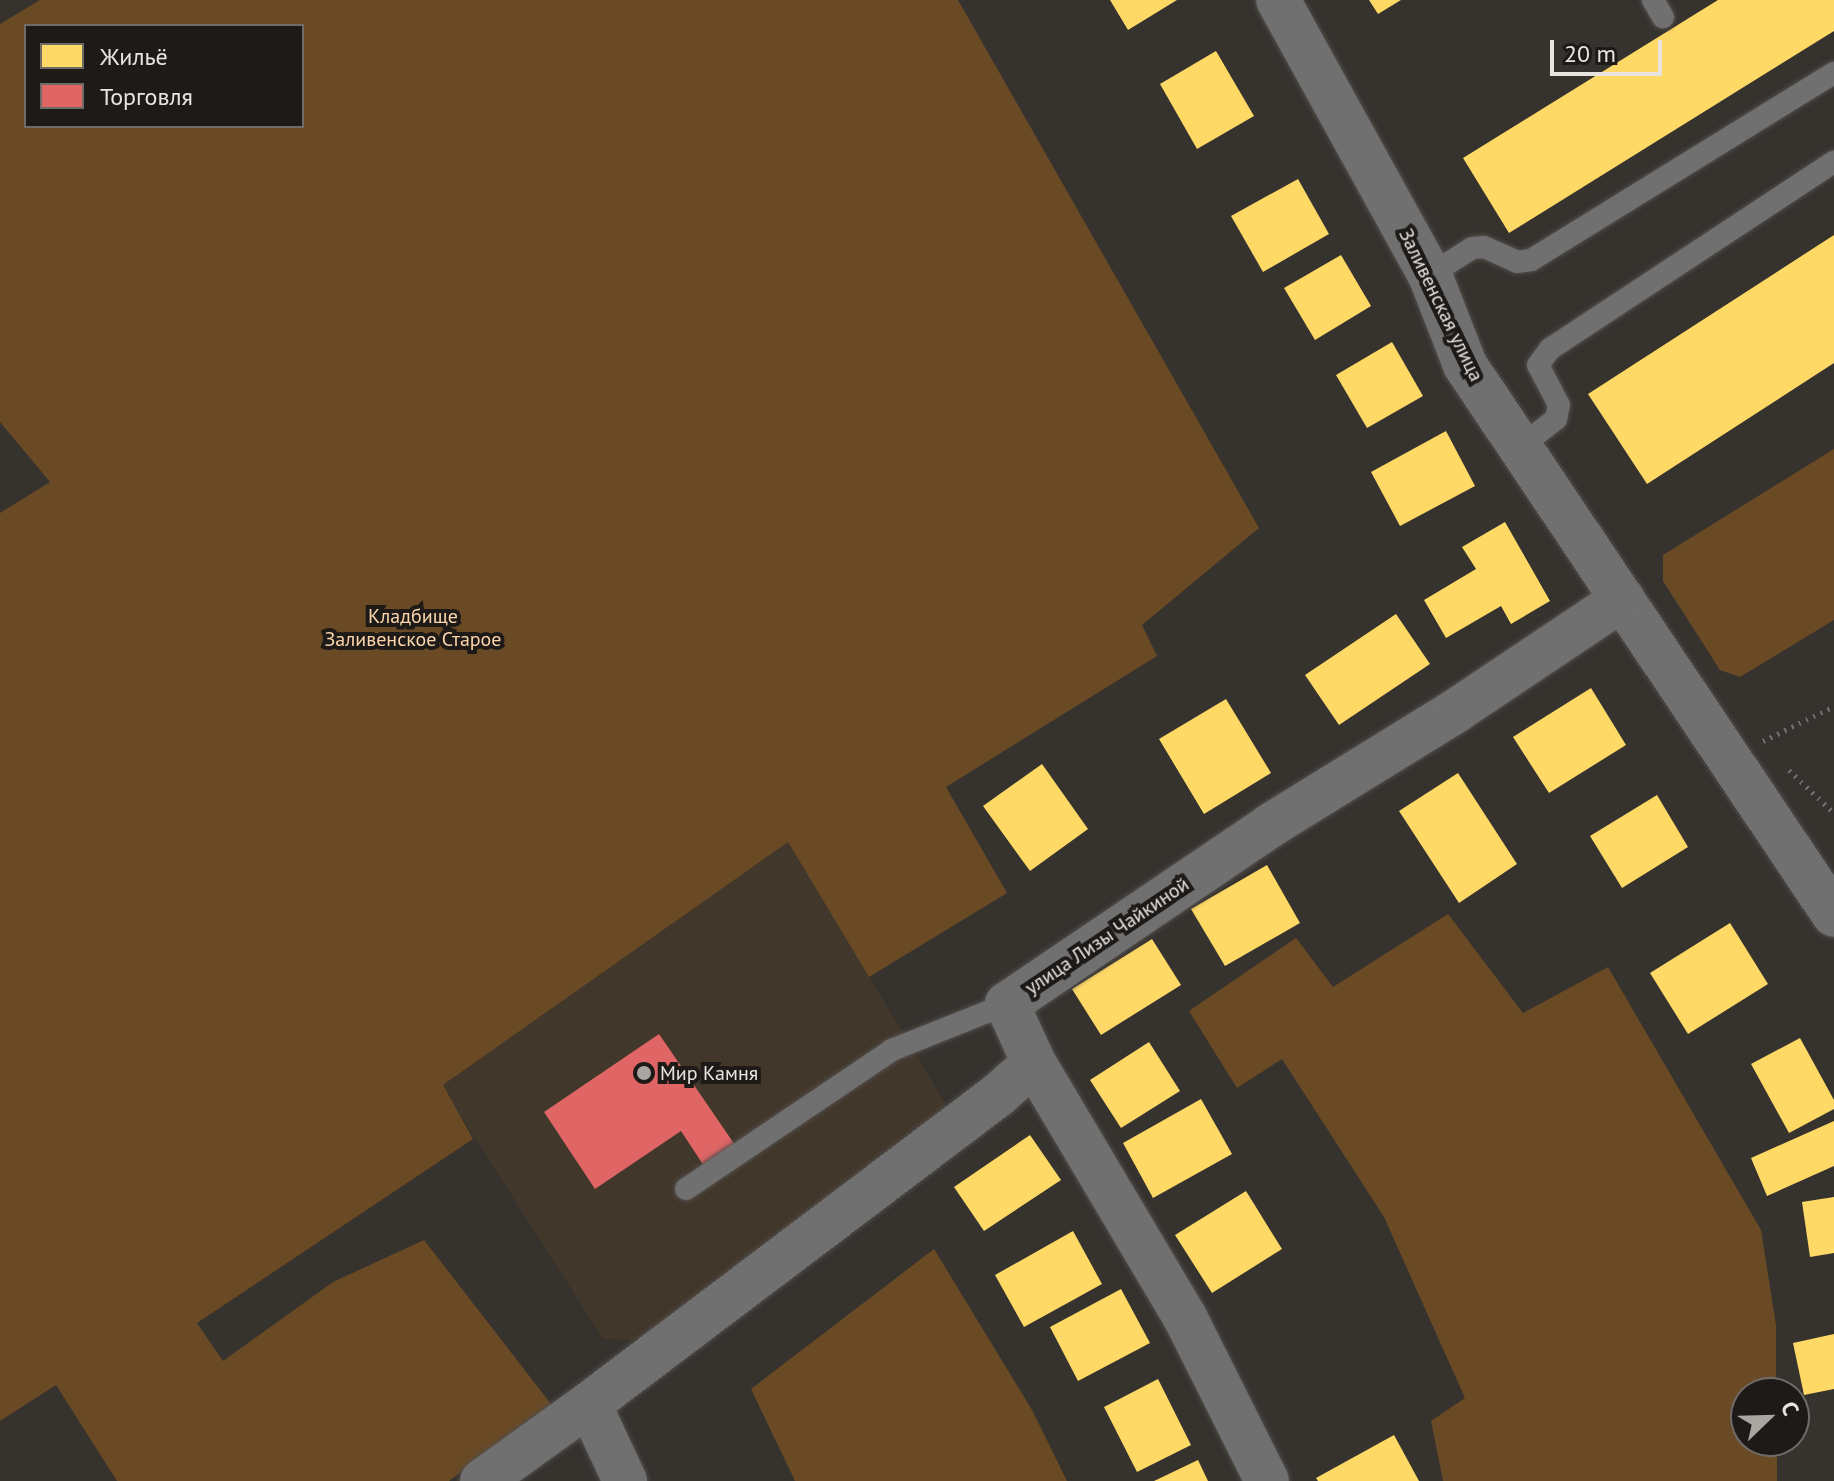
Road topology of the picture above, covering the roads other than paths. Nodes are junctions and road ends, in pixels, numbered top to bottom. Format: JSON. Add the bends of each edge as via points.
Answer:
{"nodes":[{"id":1,"x":1278,"y":0,"type":"edge"},
{"id":2,"x":1834,"y":73,"type":"edge"},
{"id":3,"x":1834,"y":162,"type":"edge"},
{"id":4,"x":1430,"y":275,"type":"junction"},
{"id":5,"x":1520,"y":447,"type":"junction"},
{"id":6,"x":1623,"y":599,"type":"junction"},
{"id":7,"x":1834,"y":915,"type":"edge"},
{"id":8,"x":1007,"y":1004,"type":"junction"},
{"id":9,"x":1034,"y":1063,"type":"junction"},
{"id":10,"x":686,"y":1189,"type":"dead end"},
{"id":11,"x":589,"y":1404,"type":"junction"},
{"id":12,"x":482,"y":1481,"type":"edge"},
{"id":13,"x":625,"y":1481,"type":"edge"},
{"id":14,"x":1267,"y":1481,"type":"edge"}],
"edges":[{"from":1,"to":4,"type":"street","name":"Заливенская улица"},
{"from":2,"to":4,"type":"lane","via":[[1531,260],[1517,262],[1484,247],[1472,248]]},
{"from":3,"to":5,"type":"lane","via":[[1550,349],[1538,365],[1559,405],[1556,419]]},
{"from":4,"to":5,"type":"street","name":"Заливенская улица","via":[[1465,365]]},
{"from":5,"to":6,"type":"street","name":"Заливенская улица"},
{"from":6,"to":7,"type":"street","name":"Заливенская улица"},
{"from":6,"to":8,"type":"street","name":"улица Лизы Чайкиной","via":[[1271,825]]},
{"from":8,"to":9,"type":"street","name":"улица Лизы Чайкиной"},
{"from":8,"to":10,"type":"lane","via":[[892,1050]]},
{"from":9,"to":11,"type":"street"},
{"from":9,"to":14,"type":"street","name":"улица Лизы Чайкиной","via":[[1186,1319]]},
{"from":11,"to":12,"type":"street"},
{"from":11,"to":13,"type":"street"}]}
